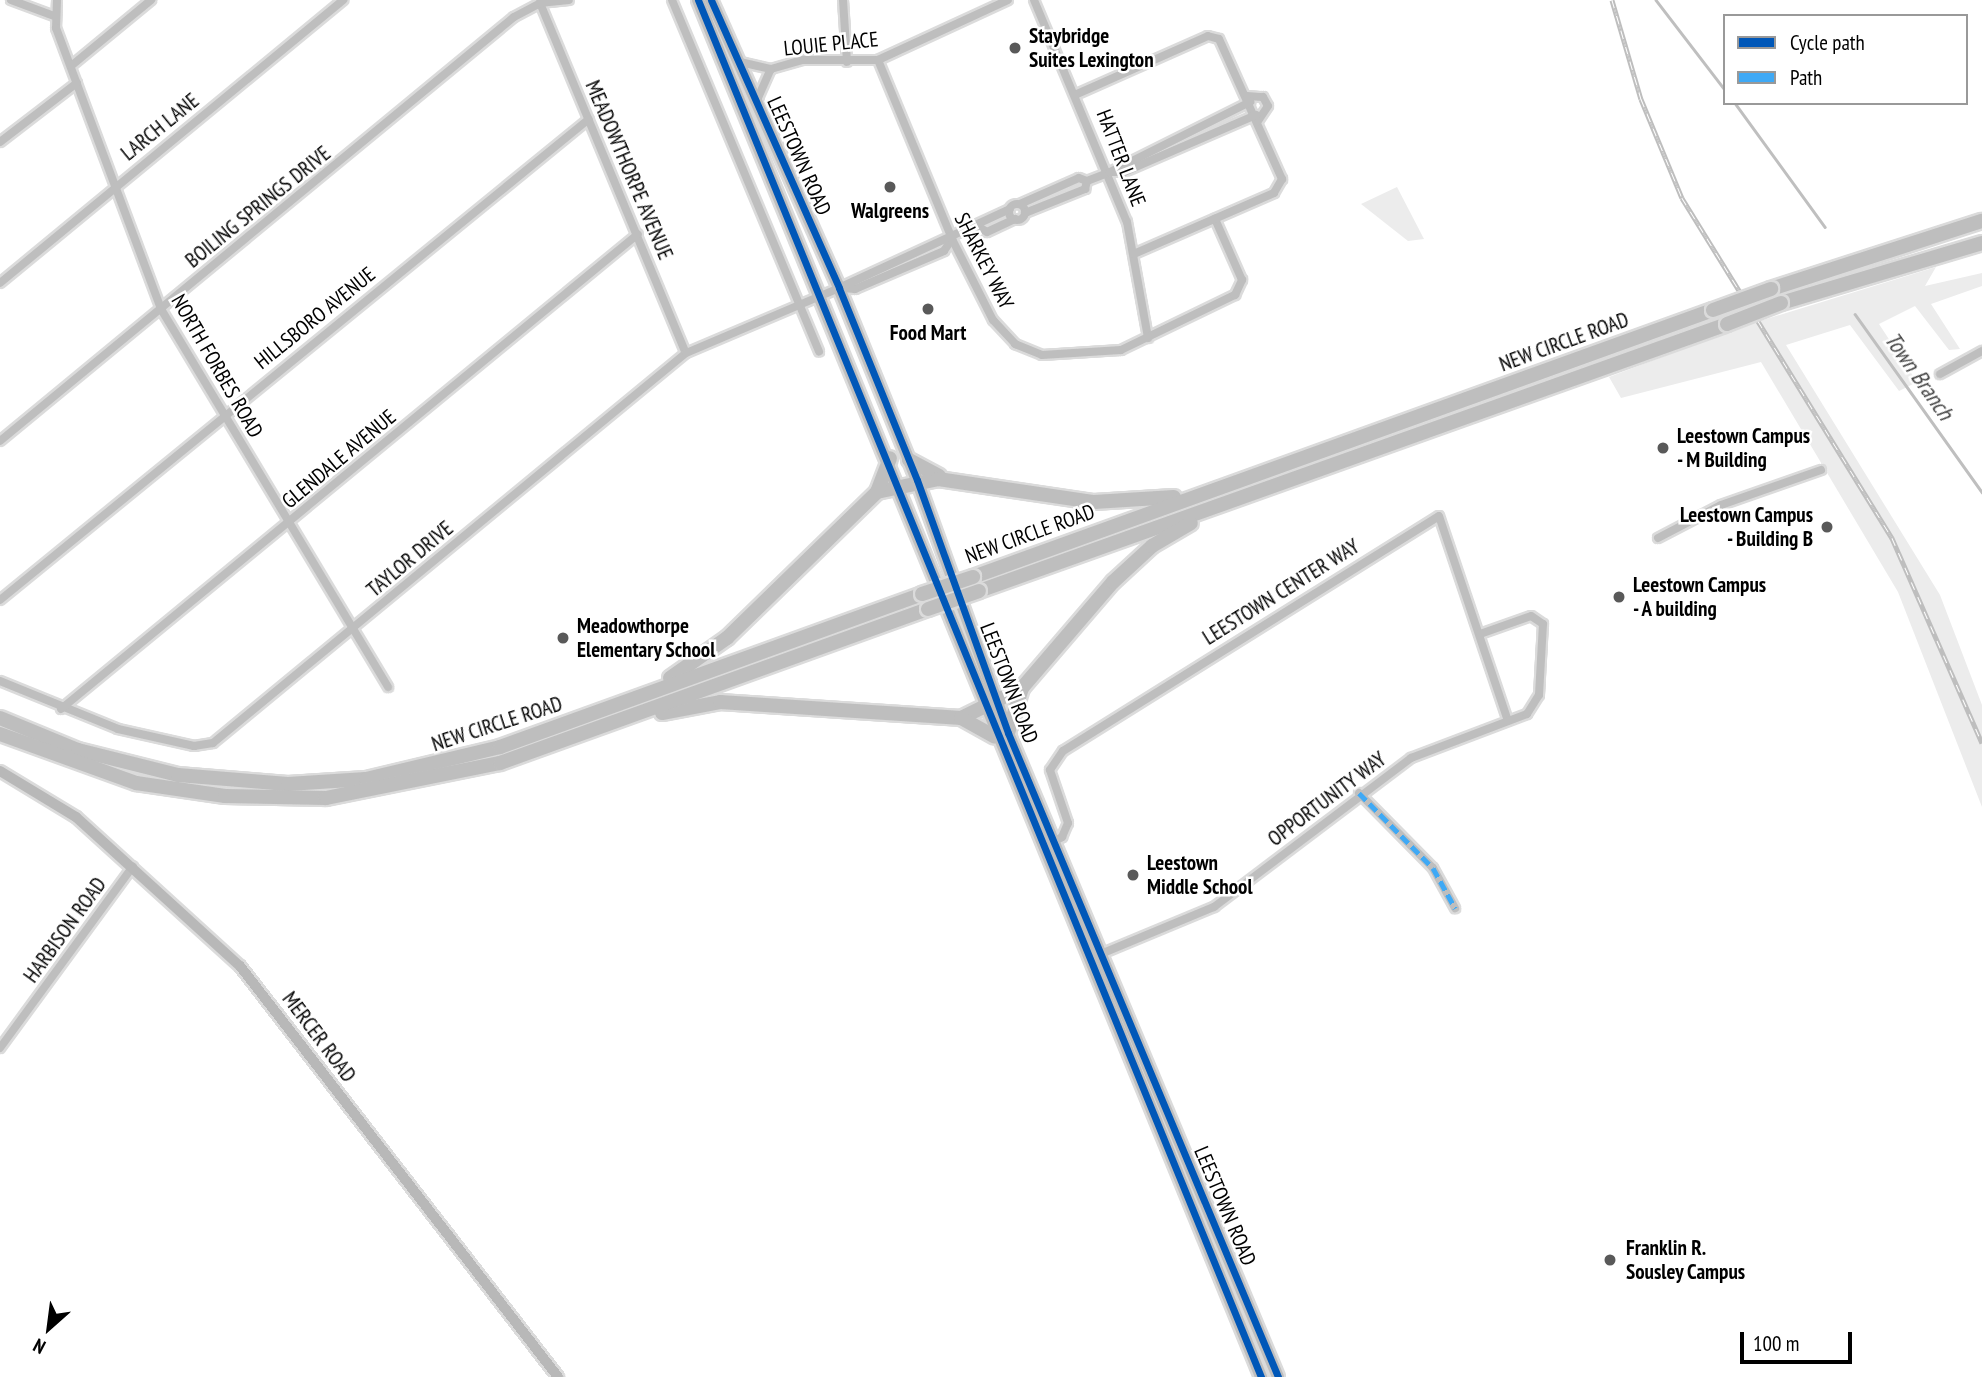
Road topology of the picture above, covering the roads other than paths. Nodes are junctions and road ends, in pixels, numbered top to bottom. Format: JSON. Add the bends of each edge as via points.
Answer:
{"nodes":[{"id":1,"x":10,"y":0,"type":"edge"},
{"id":2,"x":57,"y":0,"type":"edge"},
{"id":3,"x":151,"y":0,"type":"edge"},
{"id":4,"x":343,"y":0,"type":"edge"},
{"id":5,"x":569,"y":0,"type":"edge"},
{"id":6,"x":672,"y":0,"type":"edge"},
{"id":7,"x":698,"y":0,"type":"edge"},
{"id":8,"x":711,"y":0,"type":"edge"},
{"id":9,"x":843,"y":0,"type":"edge"},
{"id":10,"x":1008,"y":0,"type":"edge"},
{"id":11,"x":1034,"y":0,"type":"edge"},
{"id":12,"x":540,"y":1,"type":"edge"},
{"id":13,"x":54,"y":16,"type":"junction"},
{"id":14,"x":735,"y":58,"type":"junction"},
{"id":15,"x":878,"y":60,"type":"junction"},
{"id":16,"x":847,"y":62,"type":"junction"},
{"id":17,"x":71,"y":66,"type":"junction"},
{"id":18,"x":771,"y":69,"type":"junction"},
{"id":19,"x":77,"y":83,"type":"junction"},
{"id":20,"x":1077,"y":94,"type":"junction"},
{"id":21,"x":1249,"y":99,"type":"junction"},
{"id":22,"x":757,"y":104,"type":"junction"},
{"id":23,"x":1257,"y":118,"type":"junction"},
{"id":24,"x":589,"y":119,"type":"junction"},
{"id":25,"x":1,"y":139,"type":"edge"},
{"id":26,"x":1110,"y":172,"type":"junction"},
{"id":27,"x":1087,"y":181,"type":"junction"},
{"id":28,"x":116,"y":185,"type":"junction"},
{"id":29,"x":1020,"y":204,"type":"junction"},
{"id":30,"x":1010,"y":209,"type":"junction"},
{"id":31,"x":1982,"y":210,"type":"edge"},
{"id":32,"x":1025,"y":214,"type":"junction"},
{"id":33,"x":1015,"y":219,"type":"junction"},
{"id":34,"x":1215,"y":219,"type":"junction"},
{"id":35,"x":1982,"y":221,"type":"edge"},
{"id":36,"x":979,"y":228,"type":"junction"},
{"id":37,"x":638,"y":233,"type":"junction"},
{"id":38,"x":1921,"y":237,"type":"junction"},
{"id":39,"x":952,"y":239,"type":"junction"},
{"id":40,"x":1982,"y":243,"type":"edge"},
{"id":41,"x":1952,"y":250,"type":"junction"},
{"id":42,"x":1982,"y":251,"type":"edge"},
{"id":43,"x":1134,"y":254,"type":"junction"},
{"id":44,"x":0,"y":283,"type":"edge"},
{"id":45,"x":839,"y":288,"type":"junction"},
{"id":46,"x":823,"y":293,"type":"junction"},
{"id":47,"x":797,"y":303,"type":"junction"},
{"id":48,"x":161,"y":309,"type":"junction"},
{"id":49,"x":1149,"y":338,"type":"junction"},
{"id":50,"x":819,"y":351,"type":"dead end"},
{"id":51,"x":1982,"y":351,"type":"edge"},
{"id":52,"x":686,"y":353,"type":"junction"},
{"id":53,"x":1940,"y":374,"type":"dead end"},
{"id":54,"x":224,"y":415,"type":"junction"},
{"id":55,"x":0,"y":441,"type":"edge"},
{"id":56,"x":890,"y":458,"type":"junction"},
{"id":57,"x":909,"y":460,"type":"junction"},
{"id":58,"x":1821,"y":470,"type":"dead end"},
{"id":59,"x":917,"y":480,"type":"junction"},
{"id":60,"x":950,"y":480,"type":"junction"},
{"id":61,"x":901,"y":485,"type":"junction"},
{"id":62,"x":877,"y":492,"type":"junction"},
{"id":63,"x":1200,"y":494,"type":"junction"},
{"id":64,"x":1226,"y":503,"type":"junction"},
{"id":65,"x":288,"y":524,"type":"junction"},
{"id":66,"x":1658,"y":538,"type":"dead end"},
{"id":67,"x":976,"y":584,"type":"junction"},
{"id":68,"x":0,"y":600,"type":"edge"},
{"id":69,"x":353,"y":629,"type":"junction"},
{"id":70,"x":1480,"y":634,"type":"junction"},
{"id":71,"x":0,"y":681,"type":"edge"},
{"id":72,"x":388,"y":687,"type":"dead end"},
{"id":73,"x":1022,"y":688,"type":"junction"},
{"id":74,"x":989,"y":705,"type":"junction"},
{"id":75,"x":61,"y":709,"type":"junction"},
{"id":76,"x":589,"y":715,"type":"junction"},
{"id":77,"x":0,"y":718,"type":"edge"},
{"id":78,"x":961,"y":718,"type":"junction"},
{"id":79,"x":1508,"y":721,"type":"junction"},
{"id":80,"x":600,"y":728,"type":"junction"},
{"id":81,"x":0,"y":734,"type":"edge"},
{"id":82,"x":1001,"y":734,"type":"junction"},
{"id":83,"x":0,"y":771,"type":"edge"},
{"id":84,"x":1359,"y":793,"type":"junction"},
{"id":85,"x":1046,"y":845,"type":"junction"},
{"id":86,"x":133,"y":866,"type":"junction"},
{"id":87,"x":1455,"y":908,"type":"dead end"},
{"id":88,"x":1100,"y":955,"type":"junction"},
{"id":89,"x":1085,"y":958,"type":"junction"},
{"id":90,"x":0,"y":1048,"type":"edge"},
{"id":91,"x":552,"y":1375,"type":"edge"},
{"id":92,"x":1261,"y":1377,"type":"edge"},
{"id":93,"x":1278,"y":1377,"type":"edge"}],
"edges":[{"from":1,"to":13,"type":"street"},
{"from":2,"to":13,"type":"street","name":"NORTH FORBES ROAD"},
{"from":3,"to":17,"type":"street"},
{"from":4,"to":28,"type":"street","name":"LARCH LANE"},
{"from":5,"to":12,"type":"street","name":"BOILING SPRINGS DRIVE"},
{"from":6,"to":47,"type":"street"},
{"from":7,"to":46,"type":"main road","name":"LEESTOWN ROAD"},
{"from":8,"to":14,"type":"main road","name":"LEESTOWN ROAD"},
{"from":9,"to":16,"type":"street"},
{"from":10,"to":15,"type":"street","name":"LOUIE PLACE"},
{"from":11,"to":20,"type":"street","name":"HATTER LANE"},
{"from":12,"to":24,"type":"street","name":"MEADOWTHORPE AVENUE"},
{"from":12,"to":48,"type":"street","name":"BOILING SPRINGS DRIVE","via":[[514,17]]},
{"from":13,"to":17,"type":"street","name":"NORTH FORBES ROAD"},
{"from":14,"to":18,"type":"street","name":"LOUIE PLACE"},
{"from":14,"to":22,"type":"main road","name":"LEESTOWN ROAD"},
{"from":15,"to":16,"type":"street","name":"LOUIE PLACE"},
{"from":15,"to":39,"type":"street","name":"SHARKEY WAY"},
{"from":16,"to":18,"type":"street","name":"LOUIE PLACE","via":[[803,60]]},
{"from":17,"to":19,"type":"street","name":"NORTH FORBES ROAD"},
{"from":18,"to":22,"type":"street","name":"LOUIE PLACE","via":[[757,92]]},
{"from":19,"to":25,"type":"street"},
{"from":19,"to":28,"type":"street","name":"NORTH FORBES ROAD"},
{"from":20,"to":21,"type":"street","via":[[1208,36],[1223,42]]},
{"from":20,"to":26,"type":"street","name":"HATTER LANE"},
{"from":21,"to":23,"type":"street"},
{"from":21,"to":23,"type":"street","via":[[1263,97],[1268,106]]},
{"from":21,"to":26,"type":"street"},
{"from":22,"to":45,"type":"main road","name":"LEESTOWN ROAD"},
{"from":23,"to":26,"type":"street","via":[[1124,173]]},
{"from":23,"to":34,"type":"street","via":[[1280,184]]},
{"from":24,"to":37,"type":"street","name":"MEADOWTHORPE AVENUE"},
{"from":24,"to":54,"type":"street","name":"HILLSBORO AVENUE"},
{"from":26,"to":27,"type":"street"},
{"from":26,"to":43,"type":"street","name":"HATTER LANE"},
{"from":27,"to":29,"type":"street","via":[[1079,178]]},
{"from":27,"to":32,"type":"street","via":[[1086,189]]},
{"from":28,"to":44,"type":"street","name":"LARCH LANE"},
{"from":28,"to":48,"type":"street","name":"NORTH FORBES ROAD"},
{"from":29,"to":30,"type":"street"},
{"from":29,"to":32,"type":"street"},
{"from":30,"to":33,"type":"street"},
{"from":30,"to":36,"type":"street"},
{"from":31,"to":38,"type":"highway"},
{"from":32,"to":33,"type":"street"},
{"from":33,"to":36,"type":"street","via":[[987,232]]},
{"from":34,"to":43,"type":"street"},
{"from":34,"to":49,"type":"street","name":"SHARKEY WAY","via":[[1242,280],[1240,290]]},
{"from":35,"to":38,"type":"highway","name":"NEW CIRCLE ROAD"},
{"from":36,"to":39,"type":"street"},
{"from":37,"to":52,"type":"street","name":"MEADOWTHORPE AVENUE"},
{"from":37,"to":65,"type":"street","name":"GLENDALE AVENUE"},
{"from":38,"to":63,"type":"highway","name":"NEW CIRCLE ROAD","bridge":true},
{"from":39,"to":45,"type":"street","via":[[932,242]]},
{"from":39,"to":45,"type":"street","via":[[944,251],[855,289]]},
{"from":39,"to":49,"type":"street","name":"SHARKEY WAY","via":[[993,320],[1015,344],[1071,356],[1122,350]]},
{"from":40,"to":41,"type":"highway","name":"NEW CIRCLE ROAD"},
{"from":41,"to":42,"type":"highway"},
{"from":41,"to":64,"type":"highway","name":"NEW CIRCLE ROAD","bridge":true,"via":[[1781,303]]},
{"from":43,"to":49,"type":"street","name":"HATTER LANE"},
{"from":45,"to":46,"type":"street","name":"TAYLOR DRIVE"},
{"from":45,"to":57,"type":"main road","name":"LEESTOWN ROAD"},
{"from":46,"to":47,"type":"street","name":"TAYLOR DRIVE"},
{"from":46,"to":56,"type":"main road","name":"LEESTOWN ROAD"},
{"from":47,"to":50,"type":"street"},
{"from":47,"to":52,"type":"street","name":"TAYLOR DRIVE"},
{"from":48,"to":54,"type":"street","name":"NORTH FORBES ROAD"},
{"from":48,"to":55,"type":"street","name":"BOILING SPRINGS DRIVE"},
{"from":51,"to":53,"type":"street"},
{"from":52,"to":69,"type":"street","name":"TAYLOR DRIVE"},
{"from":54,"to":65,"type":"street","name":"NORTH FORBES ROAD"},
{"from":54,"to":68,"type":"street","name":"HILLSBORO AVENUE"},
{"from":56,"to":61,"type":"main road","name":"LEESTOWN ROAD"},
{"from":56,"to":62,"type":"highway"},
{"from":57,"to":59,"type":"main road","name":"LEESTOWN ROAD"},
{"from":57,"to":60,"type":"highway"},
{"from":58,"to":66,"type":"street","via":[[1721,505]]},
{"from":59,"to":60,"type":"highway"},
{"from":59,"to":61,"type":"highway"},
{"from":59,"to":74,"type":"main road","name":"LEESTOWN ROAD"},
{"from":60,"to":63,"type":"highway","via":[[1094,502]]},
{"from":61,"to":62,"type":"highway"},
{"from":61,"to":74,"type":"main road","name":"LEESTOWN ROAD"},
{"from":62,"to":76,"type":"highway","via":[[715,649],[684,671]]},
{"from":63,"to":67,"type":"highway","name":"NEW CIRCLE ROAD"},
{"from":64,"to":67,"type":"highway","name":"NEW CIRCLE ROAD"},
{"from":64,"to":73,"type":"highway","via":[[1140,555]]},
{"from":65,"to":69,"type":"street","name":"NORTH FORBES ROAD"},
{"from":65,"to":75,"type":"street","name":"GLENDALE AVENUE"},
{"from":67,"to":76,"type":"highway","name":"NEW CIRCLE ROAD","bridge":true,"via":[[922,594]]},
{"from":67,"to":80,"type":"highway","name":"NEW CIRCLE ROAD","bridge":true,"via":[[928,609]]},
{"from":69,"to":72,"type":"street","name":"NORTH FORBES ROAD"},
{"from":69,"to":75,"type":"street","name":"TAYLOR DRIVE","via":[[214,743],[167,740]]},
{"from":70,"to":79,"type":"street","name":"LEESTOWN CENTER WAY"},
{"from":70,"to":79,"type":"street","name":"OPPORTUNITY WAY","via":[[1531,616],[1545,631],[1539,695],[1527,714]]},
{"from":70,"to":85,"type":"street","name":"LEESTOWN CENTER WAY","via":[[1439,516],[1063,751],[1050,770],[1068,823]]},
{"from":71,"to":75,"type":"street","name":"TAYLOR DRIVE"},
{"from":73,"to":74,"type":"highway"},
{"from":73,"to":82,"type":"highway"},
{"from":74,"to":78,"type":"highway"},
{"from":74,"to":82,"type":"main road","name":"LEESTOWN ROAD"},
{"from":76,"to":77,"type":"highway","name":"NEW CIRCLE ROAD","via":[[442,765],[288,784],[145,768],[78,750]]},
{"from":78,"to":80,"type":"highway","via":[[720,702]]},
{"from":78,"to":82,"type":"highway"},
{"from":79,"to":84,"type":"street","name":"OPPORTUNITY WAY","via":[[1410,758]]},
{"from":80,"to":81,"type":"highway","name":"NEW CIRCLE ROAD","via":[[438,781],[284,799],[136,783]]},
{"from":82,"to":85,"type":"main road","name":"LEESTOWN ROAD"},
{"from":83,"to":86,"type":"street","name":"MERCER ROAD","via":[[57,802]]},
{"from":84,"to":87,"type":"street","via":[[1433,868]]},
{"from":84,"to":88,"type":"street","name":"OPPORTUNITY WAY","via":[[1214,907]]},
{"from":85,"to":88,"type":"main road","name":"LEESTOWN ROAD"},
{"from":85,"to":89,"type":"main road","name":"LEESTOWN ROAD"},
{"from":86,"to":90,"type":"street","name":"HARBISON ROAD"},
{"from":86,"to":91,"type":"street","name":"MERCER ROAD","via":[[240,966]]},
{"from":88,"to":89,"type":"street","name":"OPPORTUNITY WAY"},
{"from":88,"to":93,"type":"main road","name":"LEESTOWN ROAD"},
{"from":89,"to":92,"type":"main road","name":"LEESTOWN ROAD"}]}
